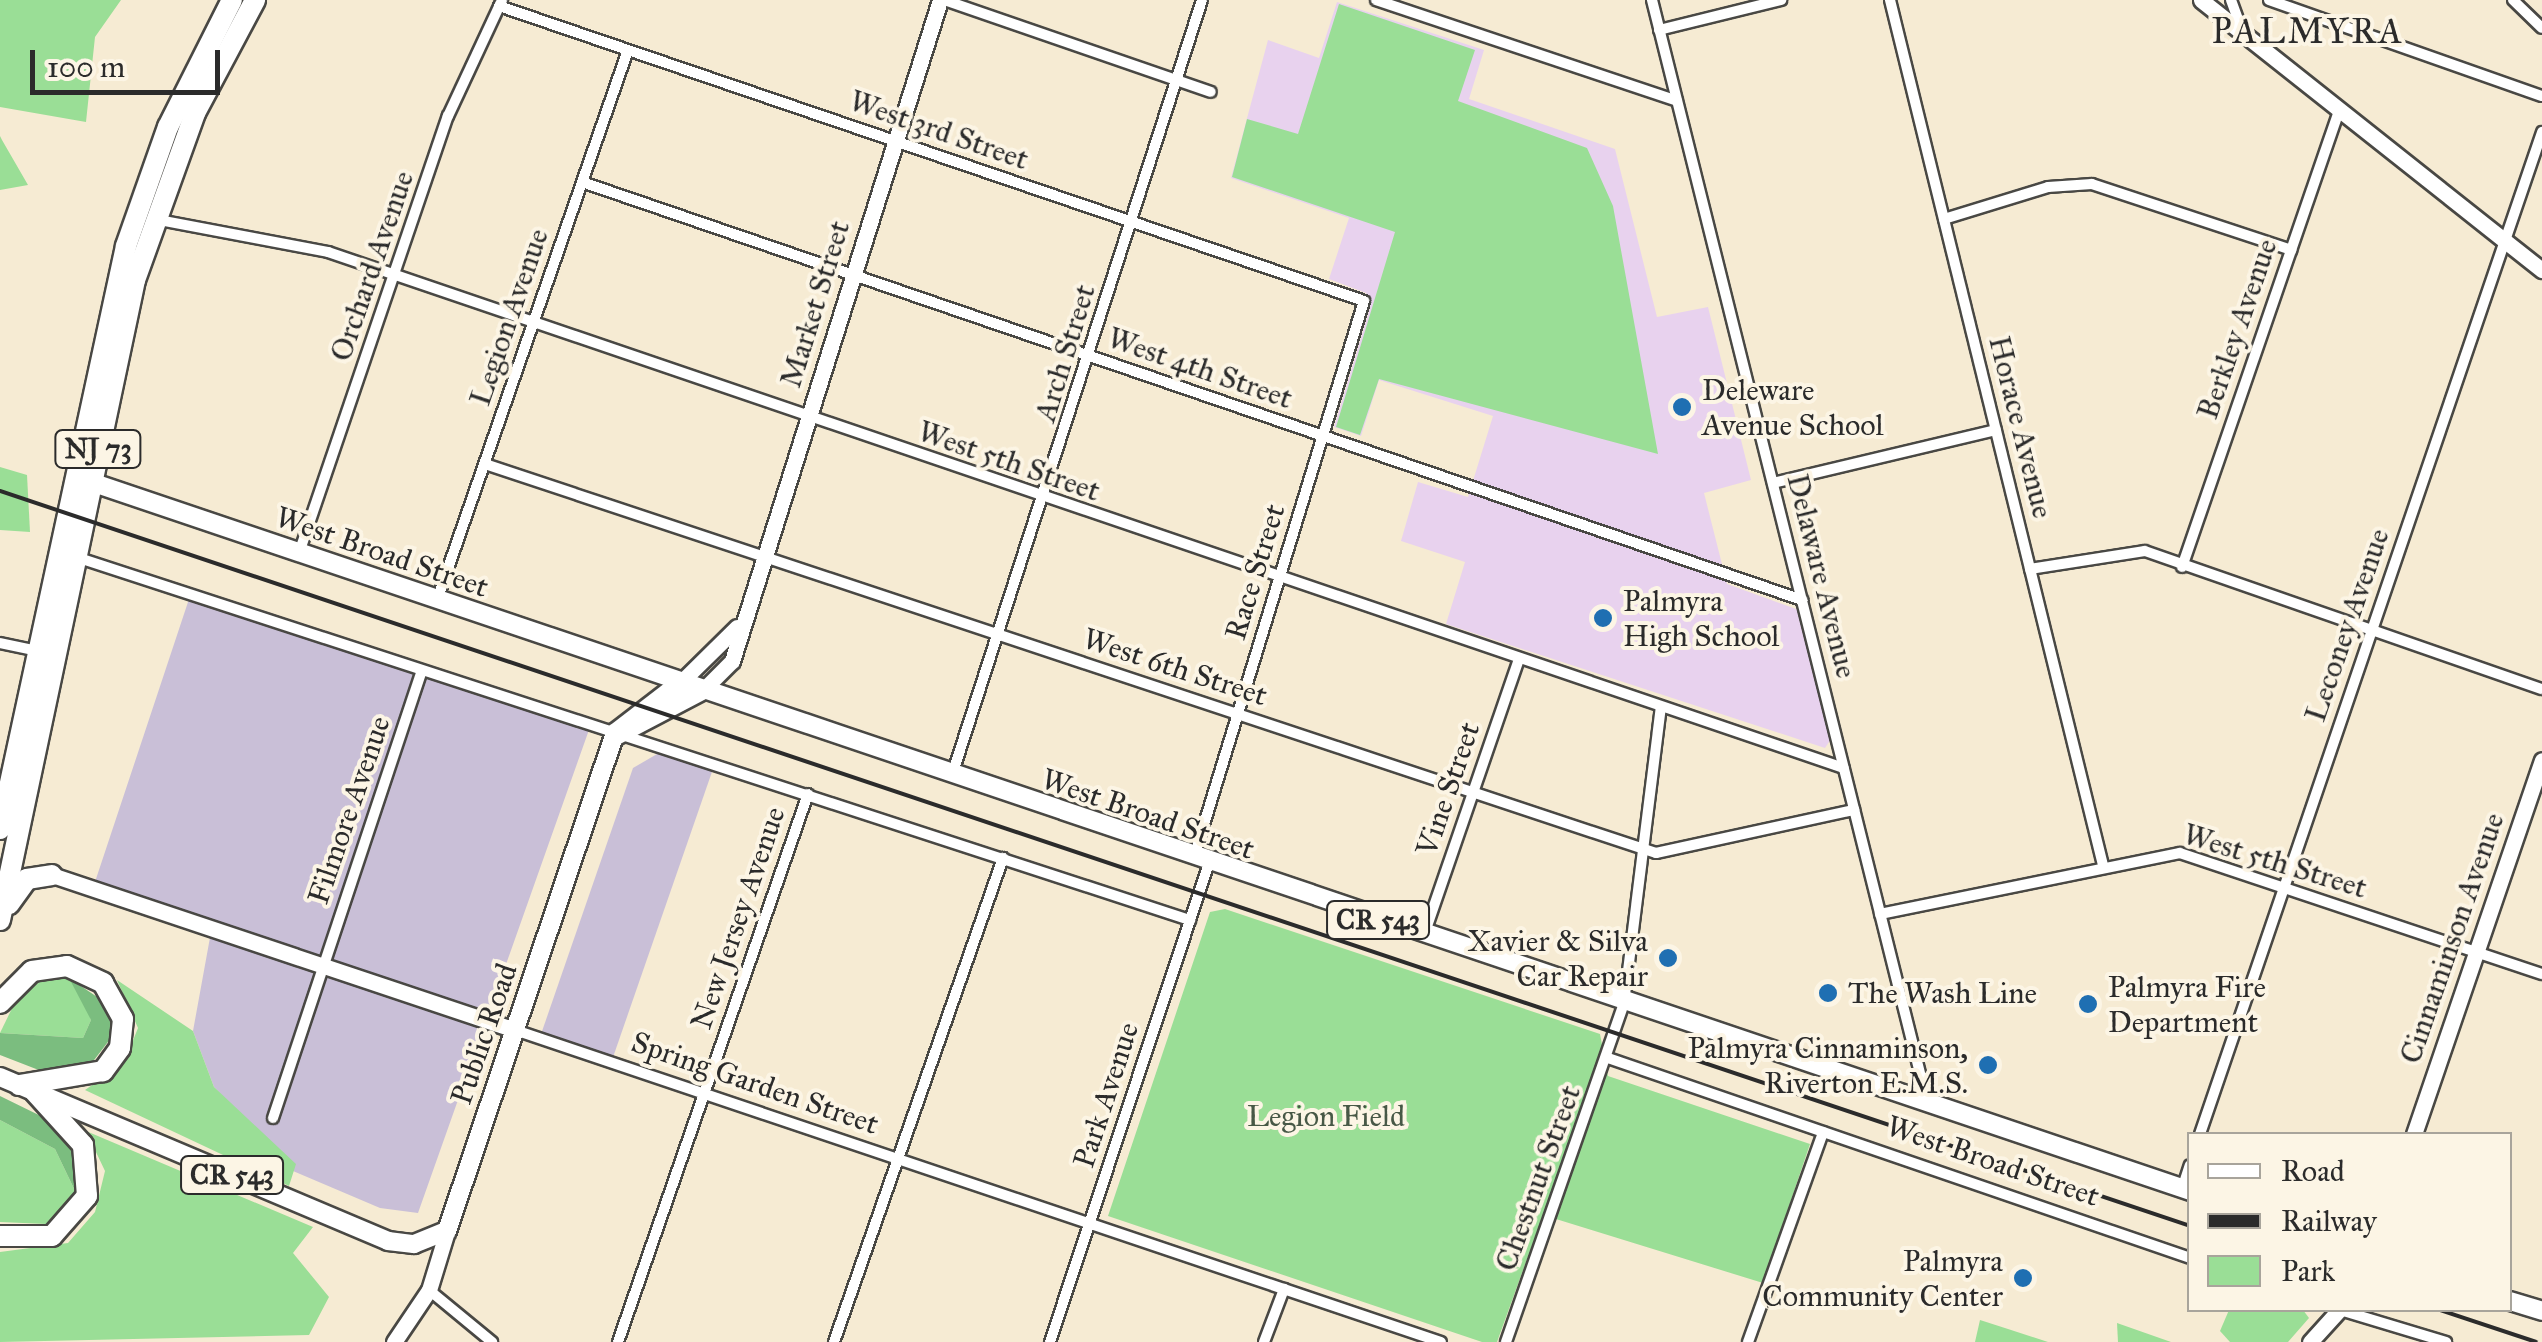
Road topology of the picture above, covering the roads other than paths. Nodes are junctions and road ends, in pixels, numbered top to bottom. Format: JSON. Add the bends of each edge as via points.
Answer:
{"nodes":[{"id":1,"x":232,"y":0,"type":"edge"},
{"id":2,"x":255,"y":0,"type":"edge"},
{"id":3,"x":942,"y":0,"type":"edge"},
{"id":4,"x":1202,"y":0,"type":"edge"},
{"id":5,"x":1376,"y":0,"type":"edge"},
{"id":6,"x":1652,"y":0,"type":"edge"},
{"id":7,"x":1780,"y":0,"type":"edge"},
{"id":8,"x":1890,"y":0,"type":"edge"},
{"id":9,"x":2201,"y":0,"type":"edge"},
{"id":10,"x":2231,"y":0,"type":"edge"},
{"id":11,"x":2268,"y":0,"type":"edge"},
{"id":12,"x":2513,"y":0,"type":"edge"},
{"id":13,"x":500,"y":3,"type":"edge"},
{"id":14,"x":2242,"y":27,"type":"junction"},
{"id":15,"x":2542,"y":28,"type":"edge"},
{"id":16,"x":1659,"y":30,"type":"junction"},
{"id":17,"x":628,"y":50,"type":"junction"},
{"id":18,"x":1176,"y":80,"type":"junction"},
{"id":19,"x":1211,"y":92,"type":"dead end"},
{"id":20,"x":2542,"y":96,"type":"edge"},
{"id":21,"x":1677,"y":101,"type":"junction"},
{"id":22,"x":2340,"y":107,"type":"junction"},
{"id":23,"x":2542,"y":132,"type":"edge"},
{"id":24,"x":895,"y":141,"type":"junction"},
{"id":25,"x":582,"y":182,"type":"junction"},
{"id":26,"x":154,"y":219,"type":"junction"},
{"id":27,"x":1944,"y":220,"type":"junction"},
{"id":28,"x":1132,"y":222,"type":"junction"},
{"id":29,"x":2505,"y":240,"type":"junction"},
{"id":30,"x":2291,"y":250,"type":"junction"},
{"id":31,"x":2542,"y":270,"type":"edge"},
{"id":32,"x":853,"y":275,"type":"junction"},
{"id":33,"x":395,"y":278,"type":"junction"},
{"id":34,"x":1364,"y":301,"type":"joint"},
{"id":35,"x":532,"y":321,"type":"junction"},
{"id":36,"x":1090,"y":356,"type":"junction"},
{"id":37,"x":808,"y":419,"type":"junction"},
{"id":38,"x":1996,"y":430,"type":"junction"},
{"id":39,"x":1323,"y":436,"type":"junction"},
{"id":40,"x":485,"y":464,"type":"junction"},
{"id":41,"x":92,"y":482,"type":"junction"},
{"id":42,"x":1772,"y":484,"type":"junction"},
{"id":43,"x":1045,"y":500,"type":"junction"},
{"id":44,"x":299,"y":553,"type":"junction"},
{"id":45,"x":761,"y":555,"type":"junction"},
{"id":46,"x":76,"y":558,"type":"junction"},
{"id":47,"x":2182,"y":566,"type":"junction"},
{"id":48,"x":2030,"y":569,"type":"junction"},
{"id":49,"x":1280,"y":578,"type":"junction"},
{"id":50,"x":437,"y":600,"type":"junction"},
{"id":51,"x":1802,"y":600,"type":"junction"},
{"id":52,"x":739,"y":624,"type":"junction"},
{"id":53,"x":2372,"y":631,"type":"junction"},
{"id":54,"x":998,"y":635,"type":"junction"},
{"id":55,"x":0,"y":643,"type":"edge"},
{"id":56,"x":37,"y":652,"type":"junction"},
{"id":57,"x":1519,"y":659,"type":"junction"},
{"id":58,"x":422,"y":671,"type":"junction"},
{"id":59,"x":680,"y":683,"type":"junction"},
{"id":60,"x":2542,"y":688,"type":"edge"},
{"id":61,"x":702,"y":691,"type":"junction"},
{"id":62,"x":28,"y":695,"type":"junction"},
{"id":63,"x":1661,"y":707,"type":"junction"},
{"id":64,"x":1238,"y":714,"type":"junction"},
{"id":65,"x":614,"y":737,"type":"junction"},
{"id":66,"x":2542,"y":760,"type":"edge"},
{"id":67,"x":1844,"y":768,"type":"junction"},
{"id":68,"x":0,"y":772,"type":"edge"},
{"id":69,"x":952,"y":776,"type":"junction"},
{"id":70,"x":1473,"y":792,"type":"junction"},
{"id":71,"x":808,"y":794,"type":"junction"},
{"id":72,"x":1854,"y":810,"type":"junction"},
{"id":73,"x":8,"y":836,"type":"edge"},
{"id":74,"x":1642,"y":848,"type":"junction"},
{"id":75,"x":1002,"y":858,"type":"junction"},
{"id":76,"x":1201,"y":860,"type":"junction"},
{"id":77,"x":2103,"y":865,"type":"junction"},
{"id":78,"x":52,"y":875,"type":"junction"},
{"id":79,"x":2284,"y":888,"type":"junction"},
{"id":80,"x":1880,"y":914,"type":"junction"},
{"id":81,"x":0,"y":919,"type":"edge"},
{"id":82,"x":1190,"y":920,"type":"junction"},
{"id":83,"x":1424,"y":935,"type":"junction"},
{"id":84,"x":2476,"y":952,"type":"junction"},
{"id":85,"x":324,"y":966,"type":"junction"},
{"id":86,"x":2542,"y":974,"type":"edge"},
{"id":87,"x":0,"y":1003,"type":"edge"},
{"id":88,"x":1624,"y":1003,"type":"junction"},
{"id":89,"x":515,"y":1030,"type":"junction"},
{"id":90,"x":1608,"y":1058,"type":"junction"},
{"id":91,"x":18,"y":1084,"type":"edge"},
{"id":92,"x":704,"y":1095,"type":"junction"},
{"id":93,"x":1928,"y":1106,"type":"junction"},
{"id":94,"x":273,"y":1118,"type":"dead end"},
{"id":95,"x":1822,"y":1132,"type":"junction"},
{"id":96,"x":2201,"y":1132,"type":"edge"},
{"id":97,"x":2415,"y":1132,"type":"edge"},
{"id":98,"x":898,"y":1160,"type":"junction"},
{"id":99,"x":2186,"y":1190,"type":"edge"},
{"id":100,"x":1089,"y":1224,"type":"junction"},
{"id":101,"x":448,"y":1231,"type":"junction"},
{"id":102,"x":0,"y":1236,"type":"edge"},
{"id":103,"x":2187,"y":1257,"type":"edge"},
{"id":104,"x":1284,"y":1289,"type":"junction"},
{"id":105,"x":429,"y":1290,"type":"junction"},
{"id":106,"x":2512,"y":1302,"type":"edge"},
{"id":107,"x":2542,"y":1311,"type":"edge"},
{"id":108,"x":2338,"y":1312,"type":"edge"},
{"id":109,"x":2347,"y":1312,"type":"edge"},
{"id":110,"x":1750,"y":1338,"type":"edge"},
{"id":111,"x":394,"y":1342,"type":"edge"},
{"id":112,"x":492,"y":1342,"type":"edge"},
{"id":113,"x":618,"y":1342,"type":"edge"},
{"id":114,"x":834,"y":1342,"type":"edge"},
{"id":115,"x":1050,"y":1342,"type":"edge"},
{"id":116,"x":1264,"y":1342,"type":"edge"},
{"id":117,"x":1441,"y":1342,"type":"edge"},
{"id":118,"x":1506,"y":1342,"type":"edge"},
{"id":119,"x":1765,"y":1342,"type":"edge"},
{"id":120,"x":2310,"y":1342,"type":"edge"},
{"id":121,"x":2446,"y":1342,"type":"edge"}],
"edges":[{"from":1,"to":56,"type":"highway","number":"NJ 73","via":[[168,127],[126,246]]},
{"from":2,"to":26,"type":"highway","number":"NJ 73","via":[[195,113]]},
{"from":3,"to":18,"type":"street"},
{"from":3,"to":24,"type":"street","name":"Market Street"},
{"from":4,"to":18,"type":"street","name":"Arch Street"},
{"from":5,"to":21,"type":"street"},
{"from":6,"to":16,"type":"street","name":"Delaware Avenue"},
{"from":7,"to":16,"type":"street"},
{"from":8,"to":27,"type":"street","name":"Horace Avenue"},
{"from":9,"to":14,"type":"street"},
{"from":10,"to":14,"type":"street"},
{"from":11,"to":20,"type":"street"},
{"from":12,"to":15,"type":"street"},
{"from":13,"to":17,"type":"street","name":"West 3rd Street"},
{"from":13,"to":33,"type":"street","name":"Orchard Avenue","via":[[448,116]]},
{"from":14,"to":22,"type":"street"},
{"from":16,"to":21,"type":"street","name":"Delaware Avenue"},
{"from":17,"to":24,"type":"street","name":"West 3rd Street"},
{"from":17,"to":25,"type":"street","name":"Legion Avenue"},
{"from":18,"to":19,"type":"street"},
{"from":18,"to":28,"type":"street","name":"Arch Street"},
{"from":21,"to":42,"type":"street","name":"Delaware Avenue"},
{"from":22,"to":29,"type":"street"},
{"from":22,"to":30,"type":"street","name":"Berkley Avenue"},
{"from":23,"to":29,"type":"street","name":"Leconey Avenue"},
{"from":24,"to":28,"type":"street","name":"West 3rd Street"},
{"from":24,"to":32,"type":"street","name":"Market Street"},
{"from":25,"to":32,"type":"street","name":"West 4th Street"},
{"from":25,"to":35,"type":"street","name":"Legion Avenue"},
{"from":26,"to":33,"type":"street","name":"West 5th Street","via":[[328,252]]},
{"from":26,"to":41,"type":"highway","number":"NJ 73"},
{"from":27,"to":30,"type":"street","via":[[2048,187],[2092,184]]},
{"from":27,"to":38,"type":"street","name":"Horace Avenue"},
{"from":28,"to":34,"type":"street","name":"West 3rd Street"},
{"from":28,"to":36,"type":"street","name":"Arch Street"},
{"from":29,"to":31,"type":"street"},
{"from":29,"to":53,"type":"street","name":"Leconey Avenue"},
{"from":30,"to":47,"type":"street","name":"Berkley Avenue"},
{"from":32,"to":36,"type":"street","name":"West 4th Street"},
{"from":32,"to":37,"type":"street","name":"Market Street"},
{"from":33,"to":35,"type":"street","name":"West 5th Street"},
{"from":33,"to":44,"type":"street","name":"Orchard Avenue"},
{"from":34,"to":39,"type":"street","name":"Race Street"},
{"from":35,"to":37,"type":"street","name":"West 5th Street"},
{"from":35,"to":40,"type":"street","name":"Legion Avenue"},
{"from":36,"to":39,"type":"street","name":"West 4th Street"},
{"from":36,"to":43,"type":"street","name":"Arch Street"},
{"from":37,"to":43,"type":"street","name":"West 5th Street"},
{"from":37,"to":45,"type":"street","name":"Market Street"},
{"from":38,"to":42,"type":"street"},
{"from":38,"to":48,"type":"street","name":"Horace Avenue"},
{"from":39,"to":49,"type":"street","name":"Race Street"},
{"from":39,"to":51,"type":"street","name":"West 4th Street"},
{"from":40,"to":45,"type":"street","name":"West 6th Street"},
{"from":40,"to":50,"type":"street","name":"Legion Avenue"},
{"from":41,"to":44,"type":"main road","name":"West Broad Street"},
{"from":41,"to":46,"type":"highway","number":"NJ 73"},
{"from":42,"to":51,"type":"street","name":"Delaware Avenue"},
{"from":43,"to":49,"type":"street","name":"West 5th Street"},
{"from":43,"to":54,"type":"street","name":"Arch Street"},
{"from":44,"to":50,"type":"main road","name":"West Broad Street"},
{"from":45,"to":52,"type":"street","name":"Market Street"},
{"from":45,"to":54,"type":"street","name":"West 6th Street"},
{"from":46,"to":58,"type":"street"},
{"from":46,"to":73,"type":"highway","number":"NJ 73"},
{"from":47,"to":48,"type":"street","via":[[2114,550]]},
{"from":47,"to":53,"type":"street"},
{"from":48,"to":77,"type":"street","name":"Horace Avenue"},
{"from":49,"to":57,"type":"street","name":"West 5th Street"},
{"from":49,"to":64,"type":"street","name":"Race Street"},
{"from":50,"to":59,"type":"main road","name":"West Broad Street"},
{"from":51,"to":67,"type":"street","name":"Delaware Avenue"},
{"from":52,"to":59,"type":"street","name":"Market Street"},
{"from":52,"to":61,"type":"street","name":"Market Street","via":[[732,661]]},
{"from":53,"to":60,"type":"street"},
{"from":53,"to":79,"type":"street","name":"Leconey Avenue"},
{"from":54,"to":64,"type":"street","name":"West 6th Street"},
{"from":54,"to":69,"type":"street","name":"Arch Street"},
{"from":55,"to":56,"type":"street"},
{"from":56,"to":62,"type":"highway","number":"NJ 73"},
{"from":57,"to":63,"type":"street","name":"West 5th Street"},
{"from":57,"to":70,"type":"street","name":"Vine Street"},
{"from":58,"to":65,"type":"street"},
{"from":58,"to":85,"type":"street","name":"Filmore Avenue"},
{"from":59,"to":61,"type":"main road","name":"West Broad Street","number":"CR 543"},
{"from":59,"to":65,"type":"main road"},
{"from":61,"to":65,"type":"main road"},
{"from":61,"to":69,"type":"main road","name":"West Broad Street","number":"CR 543"},
{"from":62,"to":68,"type":"highway"},
{"from":62,"to":73,"type":"highway","number":"NJ 73"},
{"from":63,"to":67,"type":"street","name":"West 5th Street"},
{"from":63,"to":74,"type":"street","name":"Chestnut Street"},
{"from":64,"to":70,"type":"street","name":"West 6th Street"},
{"from":64,"to":76,"type":"street","name":"Race Street"},
{"from":65,"to":71,"type":"street"},
{"from":65,"to":89,"type":"main road","name":"Public Road"},
{"from":66,"to":84,"type":"street","name":"Cinnaminson Avenue"},
{"from":67,"to":72,"type":"street","name":"Delaware Avenue"},
{"from":69,"to":76,"type":"main road","name":"West Broad Street","number":"CR 543"},
{"from":70,"to":74,"type":"street","name":"West 6th Street"},
{"from":70,"to":83,"type":"street","name":"Vine Street"},
{"from":71,"to":75,"type":"street"},
{"from":71,"to":92,"type":"street","name":"New Jersey Avenue"},
{"from":72,"to":74,"type":"street","name":"West 6th Street","via":[[1656,853]]},
{"from":72,"to":80,"type":"street","name":"Delaware Avenue"},
{"from":73,"to":78,"type":"highway"},
{"from":73,"to":81,"type":"highway","number":"NJ 73"},
{"from":74,"to":88,"type":"street","name":"Chestnut Street"},
{"from":75,"to":82,"type":"street"},
{"from":75,"to":98,"type":"street"},
{"from":76,"to":82,"type":"street","name":"Park Avenue"},
{"from":76,"to":83,"type":"main road","name":"West Broad Street","number":"CR 543"},
{"from":77,"to":79,"type":"street","name":"West 5th Street","via":[[2180,852]]},
{"from":77,"to":80,"type":"street","name":"West 5th Street"},
{"from":78,"to":81,"type":"highway","via":[[24,882]]},
{"from":78,"to":85,"type":"street","name":"Spring Garden Street"},
{"from":79,"to":84,"type":"street","name":"West 5th Street"},
{"from":79,"to":96,"type":"street","name":"Leconey Avenue"},
{"from":80,"to":93,"type":"street","name":"Delaware Avenue"},
{"from":82,"to":100,"type":"street","name":"Park Avenue"},
{"from":83,"to":88,"type":"main road","name":"West Broad Street","number":"CR 543"},
{"from":84,"to":86,"type":"street","name":"West 5th Street"},
{"from":84,"to":97,"type":"street","name":"Cinnaminson Avenue"},
{"from":85,"to":89,"type":"street","name":"Spring Garden Street"},
{"from":85,"to":94,"type":"street","name":"Filmore Avenue"},
{"from":87,"to":91,"type":"highway","via":[[32,971],[66,966],[104,984],[123,1019],[120,1048],[95,1076]]},
{"from":88,"to":90,"type":"street","name":"Chestnut Street"},
{"from":88,"to":93,"type":"main road","name":"West Broad Street","number":"CR 543"},
{"from":89,"to":92,"type":"street","name":"Spring Garden Street"},
{"from":89,"to":101,"type":"main road","name":"Public Road"},
{"from":90,"to":95,"type":"street","name":"West Broad Street"},
{"from":90,"to":118,"type":"street","name":"Chestnut Street"},
{"from":91,"to":101,"type":"main road","number":"CR 543","via":[[388,1241],[414,1244]]},
{"from":91,"to":102,"type":"highway","via":[[87,1154],[88,1196],[52,1236]]},
{"from":92,"to":98,"type":"street","name":"Spring Garden Street"},
{"from":92,"to":113,"type":"street","name":"New Jersey Avenue"},
{"from":93,"to":99,"type":"main road","name":"West Broad Street","number":"CR 543"},
{"from":95,"to":103,"type":"street","name":"West Broad Street"},
{"from":95,"to":110,"type":"street"},
{"from":98,"to":100,"type":"street","name":"Spring Garden Street"},
{"from":98,"to":114,"type":"street"},
{"from":100,"to":104,"type":"street","name":"Spring Garden Street"},
{"from":100,"to":115,"type":"street","name":"Park Avenue"},
{"from":101,"to":105,"type":"street","name":"Public Road"},
{"from":104,"to":116,"type":"street"},
{"from":104,"to":117,"type":"street","name":"Spring Garden Street"},
{"from":105,"to":111,"type":"street","name":"Public Road"},
{"from":105,"to":112,"type":"street"},
{"from":106,"to":107,"type":"main road"},
{"from":108,"to":120,"type":"street"},
{"from":109,"to":121,"type":"street"},
{"from":110,"to":119,"type":"street"}]}
